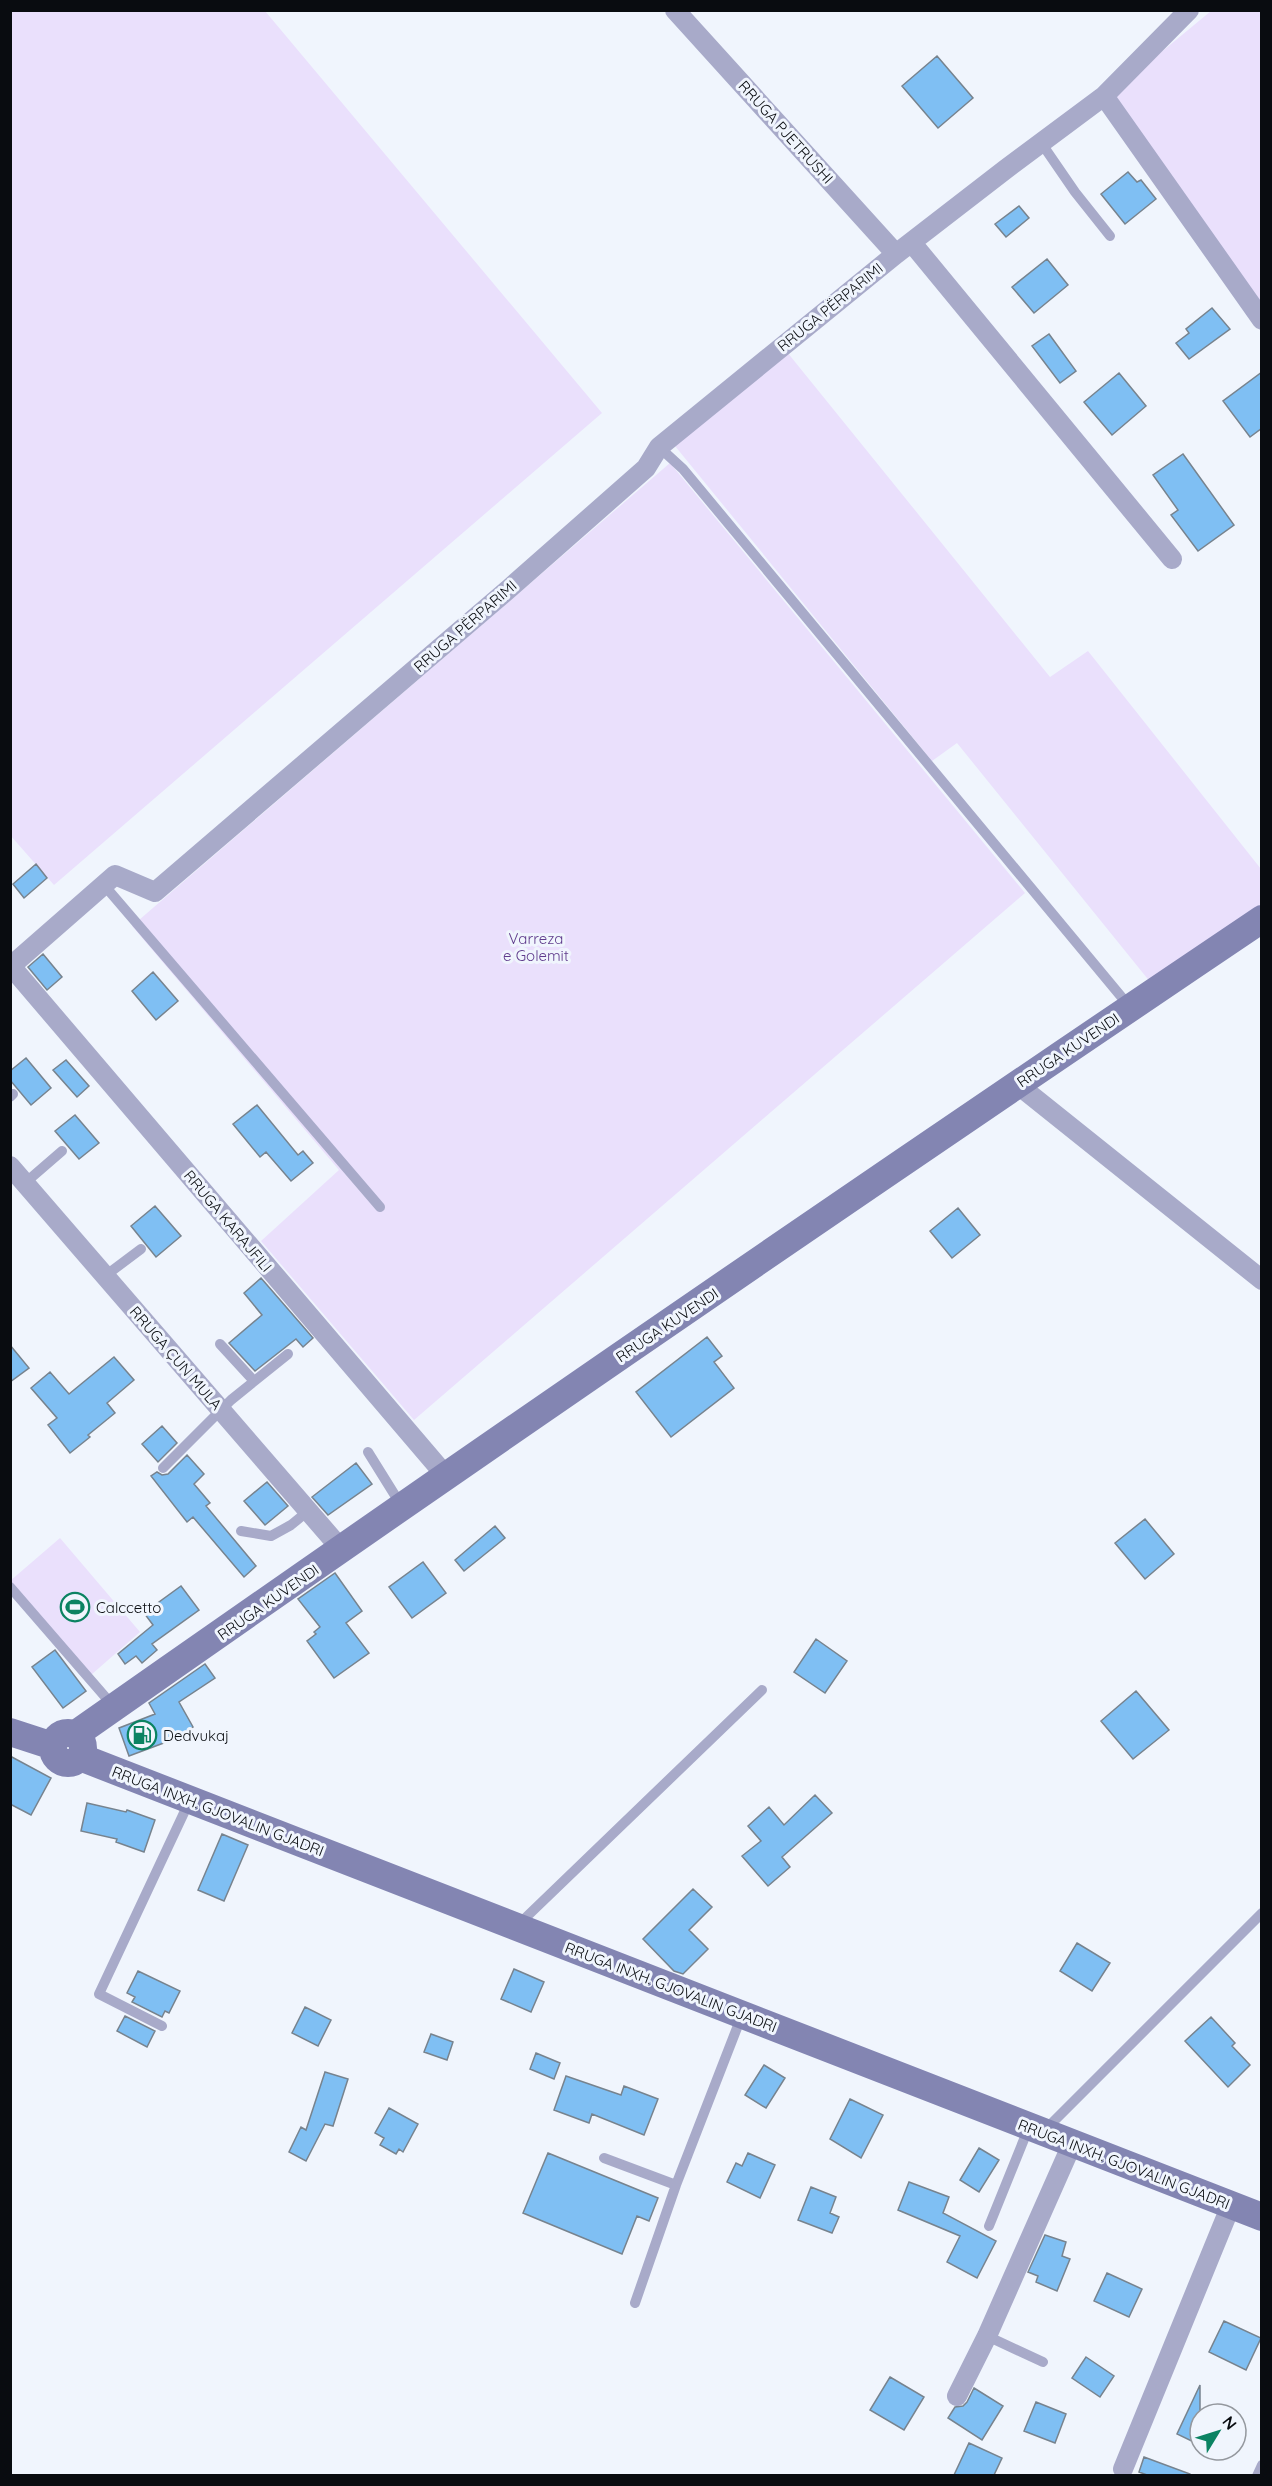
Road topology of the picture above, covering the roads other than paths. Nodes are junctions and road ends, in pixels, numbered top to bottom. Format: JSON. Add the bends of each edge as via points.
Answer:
{"nodes":[{"id":1,"x":675,"y":10,"type":"edge"},
{"id":2,"x":1189,"y":10,"type":"edge"},
{"id":3,"x":1104,"y":96,"type":"junction"},
{"id":4,"x":1042,"y":144,"type":"junction"},
{"id":5,"x":1110,"y":236,"type":"dead end"},
{"id":6,"x":904,"y":248,"type":"junction"},
{"id":7,"x":1262,"y":320,"type":"edge"},
{"id":8,"x":659,"y":447,"type":"junction"},
{"id":9,"x":1172,"y":559,"type":"dead end"},
{"id":10,"x":104,"y":885,"type":"junction"},
{"id":11,"x":1262,"y":919,"type":"edge"},
{"id":12,"x":11,"y":965,"type":"edge"},
{"id":13,"x":1130,"y":1008,"type":"junction"},
{"id":14,"x":1017,"y":1084,"type":"junction"},
{"id":15,"x":62,"y":1151,"type":"dead end"},
{"id":16,"x":10,"y":1166,"type":"edge"},
{"id":17,"x":25,"y":1183,"type":"junction"},
{"id":18,"x":380,"y":1207,"type":"dead end"},
{"id":19,"x":141,"y":1249,"type":"dead end"},
{"id":20,"x":105,"y":1276,"type":"junction"},
{"id":21,"x":1262,"y":1280,"type":"edge"},
{"id":22,"x":220,"y":1344,"type":"dead end"},
{"id":23,"x":288,"y":1354,"type":"dead end"},
{"id":24,"x":254,"y":1381,"type":"junction"},
{"id":25,"x":221,"y":1411,"type":"junction"},
{"id":26,"x":368,"y":1452,"type":"dead end"},
{"id":27,"x":163,"y":1468,"type":"dead end"},
{"id":28,"x":446,"y":1476,"type":"junction"},
{"id":29,"x":402,"y":1507,"type":"junction"},
{"id":30,"x":308,"y":1511,"type":"junction"},
{"id":31,"x":241,"y":1531,"type":"dead end"},
{"id":32,"x":342,"y":1550,"type":"junction"},
{"id":33,"x":10,"y":1587,"type":"edge"},
{"id":34,"x":762,"y":1689,"type":"dead end"},
{"id":35,"x":114,"y":1708,"type":"junction"},
{"id":36,"x":10,"y":1732,"type":"edge"},
{"id":37,"x":69,"y":1746,"type":"junction"},
{"id":38,"x":190,"y":1800,"type":"junction"},
{"id":39,"x":1262,"y":1913,"type":"edge"},
{"id":40,"x":516,"y":1927,"type":"junction"},
{"id":41,"x":742,"y":2015,"type":"junction"},
{"id":42,"x":162,"y":2026,"type":"dead end"},
{"id":43,"x":1036,"y":2129,"type":"junction"},
{"id":44,"x":1072,"y":2144,"type":"junction"},
{"id":45,"x":604,"y":2158,"type":"dead end"},
{"id":46,"x":676,"y":2185,"type":"junction"},
{"id":47,"x":1231,"y":2205,"type":"junction"},
{"id":48,"x":1262,"y":2217,"type":"edge"},
{"id":49,"x":988,"y":2226,"type":"dead end"},
{"id":50,"x":635,"y":2303,"type":"dead end"},
{"id":51,"x":987,"y":2336,"type":"junction"},
{"id":52,"x":1043,"y":2362,"type":"dead end"},
{"id":53,"x":957,"y":2396,"type":"dead end"},
{"id":54,"x":1262,"y":2465,"type":"edge"},
{"id":55,"x":1124,"y":2469,"type":"dead end"},
{"id":56,"x":1257,"y":2475,"type":"edge"}],
"edges":[{"from":1,"to":6,"type":"street","name":"RRUGA PJETRUSHI"},
{"from":2,"to":3,"type":"street","name":"RRUGA PËRPARIMI"},
{"from":3,"to":4,"type":"street","name":"RRUGA PËRPARIMI"},
{"from":3,"to":7,"type":"street"},
{"from":4,"to":5,"type":"lane"},
{"from":4,"to":6,"type":"street","name":"RRUGA PËRPARIMI"},
{"from":6,"to":8,"type":"street","name":"RRUGA PËRPARIMI"},
{"from":6,"to":9,"type":"street"},
{"from":8,"to":10,"type":"street","name":"RRUGA PËRPARIMI","via":[[646,468],[155,892],[115,875]]},
{"from":8,"to":13,"type":"lane","via":[[683,469]]},
{"from":10,"to":12,"type":"street"},
{"from":10,"to":18,"type":"lane"},
{"from":11,"to":13,"type":"street","name":"RRUGA KUVENDI"},
{"from":12,"to":28,"type":"street","name":"RRUGA KARAJFILI"},
{"from":13,"to":14,"type":"street","name":"RRUGA KUVENDI"},
{"from":14,"to":21,"type":"street"},
{"from":14,"to":28,"type":"street","name":"RRUGA KUVENDI"},
{"from":15,"to":17,"type":"lane"},
{"from":16,"to":17,"type":"street","name":"RRUGA ÇUN MULA"},
{"from":17,"to":20,"type":"street","name":"RRUGA ÇUN MULA"},
{"from":19,"to":20,"type":"lane"},
{"from":20,"to":25,"type":"street","name":"RRUGA ÇUN MULA"},
{"from":22,"to":24,"type":"lane"},
{"from":23,"to":24,"type":"lane"},
{"from":24,"to":25,"type":"lane"},
{"from":25,"to":27,"type":"lane"},
{"from":25,"to":30,"type":"street","name":"RRUGA ÇUN MULA"},
{"from":26,"to":29,"type":"lane"},
{"from":28,"to":29,"type":"street","name":"RRUGA KUVENDI"},
{"from":29,"to":32,"type":"street","name":"RRUGA KUVENDI"},
{"from":30,"to":31,"type":"lane","via":[[271,1536]]},
{"from":30,"to":32,"type":"street","name":"RRUGA ÇUN MULA"},
{"from":32,"to":35,"type":"street","name":"RRUGA KUVENDI"},
{"from":33,"to":35,"type":"lane"},
{"from":34,"to":40,"type":"lane"},
{"from":35,"to":37,"type":"street","name":"RRUGA KUVENDI"},
{"from":36,"to":37,"type":"street","name":"RRUGA INXH. GJOVALIN GJADRI"},
{"from":37,"to":38,"type":"street","name":"RRUGA INXH. GJOVALIN GJADRI"},
{"from":38,"to":40,"type":"street","name":"RRUGA INXH. GJOVALIN GJADRI"},
{"from":38,"to":42,"type":"lane","via":[[99,1994]]},
{"from":39,"to":43,"type":"lane"},
{"from":40,"to":41,"type":"street","name":"RRUGA INXH. GJOVALIN GJADRI"},
{"from":41,"to":43,"type":"street","name":"RRUGA INXH. GJOVALIN GJADRI"},
{"from":41,"to":46,"type":"lane"},
{"from":43,"to":44,"type":"street","name":"RRUGA INXH. GJOVALIN GJADRI"},
{"from":43,"to":49,"type":"lane"},
{"from":44,"to":47,"type":"street","name":"RRUGA INXH. GJOVALIN GJADRI"},
{"from":44,"to":51,"type":"street"},
{"from":45,"to":46,"type":"lane"},
{"from":46,"to":50,"type":"lane"},
{"from":47,"to":48,"type":"street","name":"RRUGA INXH. GJOVALIN GJADRI"},
{"from":47,"to":55,"type":"street"},
{"from":51,"to":52,"type":"lane"},
{"from":51,"to":53,"type":"street"},
{"from":54,"to":56,"type":"lane"}]}
